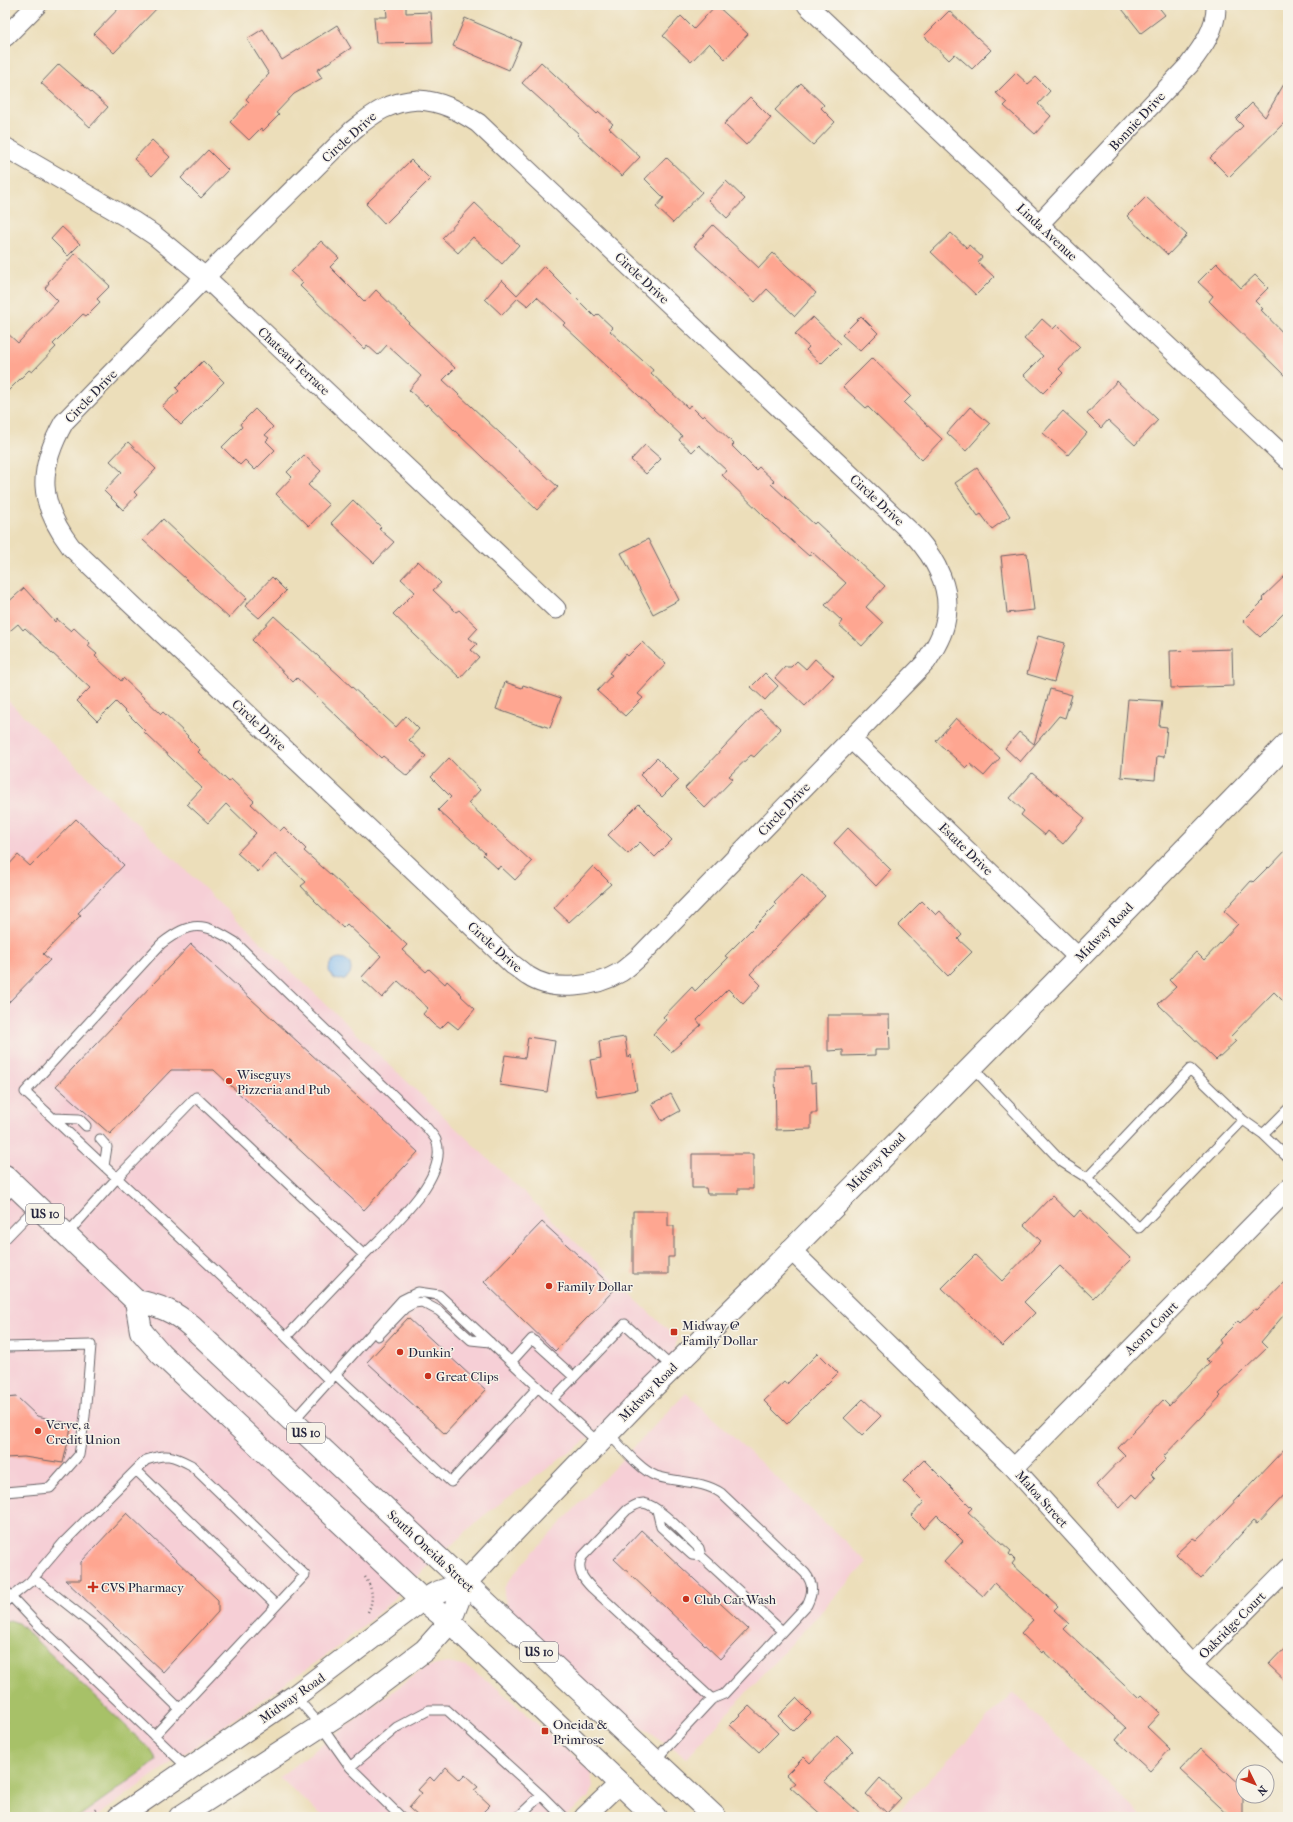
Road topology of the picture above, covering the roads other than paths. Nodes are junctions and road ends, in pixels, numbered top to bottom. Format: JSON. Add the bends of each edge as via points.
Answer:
{"nodes":[{"id":1,"x":37,"y":5,"type":"edge"},
{"id":2,"x":806,"y":5,"type":"edge"},
{"id":3,"x":1216,"y":5,"type":"edge"},
{"id":4,"x":5,"y":37,"type":"edge"},
{"id":5,"x":5,"y":147,"type":"edge"},
{"id":6,"x":1039,"y":224,"type":"junction"},
{"id":7,"x":205,"y":277,"type":"junction"},
{"id":8,"x":1288,"y":460,"type":"edge"},
{"id":9,"x":556,"y":609,"type":"dead end"},
{"id":10,"x":852,"y":740,"type":"junction"},
{"id":11,"x":1288,"y":743,"type":"edge"},
{"id":12,"x":1079,"y":958,"type":"junction"},
{"id":13,"x":971,"y":1066,"type":"junction"},
{"id":14,"x":1288,"y":1109,"type":"edge"},
{"id":15,"x":53,"y":1118,"type":"junction"},
{"id":16,"x":1243,"y":1120,"type":"junction"},
{"id":17,"x":86,"y":1126,"type":"dead end"},
{"id":18,"x":1263,"y":1134,"type":"junction"},
{"id":19,"x":100,"y":1139,"type":"dead end"},
{"id":20,"x":1288,"y":1158,"type":"edge"},
{"id":21,"x":104,"y":1166,"type":"junction"},
{"id":22,"x":117,"y":1178,"type":"junction"},
{"id":23,"x":1086,"y":1178,"type":"junction"},
{"id":24,"x":8,"y":1186,"type":"edge"},
{"id":25,"x":1288,"y":1189,"type":"edge"},
{"id":26,"x":37,"y":1206,"type":"junction"},
{"id":27,"x":66,"y":1234,"type":"junction"},
{"id":28,"x":5,"y":1239,"type":"edge"},
{"id":29,"x":790,"y":1249,"type":"junction"},
{"id":30,"x":364,"y":1255,"type":"junction"},
{"id":31,"x":136,"y":1301,"type":"junction"},
{"id":32,"x":286,"y":1337,"type":"junction"},
{"id":33,"x":490,"y":1342,"type":"junction"},
{"id":34,"x":5,"y":1346,"type":"edge"},
{"id":35,"x":352,"y":1357,"type":"junction"},
{"id":36,"x":512,"y":1361,"type":"junction"},
{"id":37,"x":673,"y":1368,"type":"junction"},
{"id":38,"x":574,"y":1377,"type":"junction"},
{"id":39,"x":333,"y":1378,"type":"junction"},
{"id":40,"x":538,"y":1386,"type":"junction"},
{"id":41,"x":552,"y":1400,"type":"junction"},
{"id":42,"x":293,"y":1421,"type":"junction"},
{"id":43,"x":603,"y":1438,"type":"junction"},
{"id":44,"x":1014,"y":1468,"type":"junction"},
{"id":45,"x":136,"y":1470,"type":"junction"},
{"id":46,"x":5,"y":1492,"type":"edge"},
{"id":47,"x":1288,"y":1568,"type":"edge"},
{"id":48,"x":34,"y":1578,"type":"junction"},
{"id":49,"x":465,"y":1582,"type":"junction"},
{"id":50,"x":5,"y":1590,"type":"edge"},
{"id":51,"x":8,"y":1600,"type":"edge"},
{"id":52,"x":423,"y":1600,"type":"junction"},
{"id":53,"x":276,"y":1605,"type":"junction"},
{"id":54,"x":450,"y":1622,"type":"junction"},
{"id":55,"x":782,"y":1631,"type":"junction"},
{"id":56,"x":1192,"y":1665,"type":"junction"},
{"id":57,"x":295,"y":1696,"type":"junction"},
{"id":58,"x":712,"y":1699,"type":"junction"},
{"id":59,"x":180,"y":1709,"type":"junction"},
{"id":60,"x":321,"y":1726,"type":"junction"},
{"id":61,"x":154,"y":1736,"type":"junction"},
{"id":62,"x":1288,"y":1754,"type":"edge"},
{"id":63,"x":655,"y":1760,"type":"junction"},
{"id":64,"x":350,"y":1766,"type":"junction"},
{"id":65,"x":189,"y":1769,"type":"junction"},
{"id":66,"x":620,"y":1783,"type":"junction"},
{"id":67,"x":541,"y":1794,"type":"junction"},
{"id":68,"x":119,"y":1817,"type":"edge"},
{"id":69,"x":180,"y":1817,"type":"edge"},
{"id":70,"x":401,"y":1817,"type":"edge"},
{"id":71,"x":518,"y":1817,"type":"edge"},
{"id":72,"x":563,"y":1817,"type":"edge"},
{"id":73,"x":584,"y":1817,"type":"edge"},
{"id":74,"x":655,"y":1817,"type":"edge"},
{"id":75,"x":715,"y":1817,"type":"edge"}],
"edges":[{"from":1,"to":4,"type":"street"},
{"from":2,"to":6,"type":"street","name":"Linda Avenue"},
{"from":3,"to":6,"type":"street","name":"Bonnie Drive","via":[[1212,26],[1204,45],[1189,65]]},
{"from":5,"to":7,"type":"street","name":"Chateau Terrace","via":[[133,221]]},
{"from":6,"to":8,"type":"street","name":"Linda Avenue"},
{"from":7,"to":9,"type":"street","name":"Chateau Terrace"},
{"from":7,"to":10,"type":"street","name":"Circle Drive","via":[[353,130],[385,107],[401,101],[434,101],[456,109],[478,123],[930,553],[940,573],[948,605],[945,624],[937,644],[926,662]]},
{"from":7,"to":10,"type":"street","name":"Circle Drive","via":[[64,422],[53,441],[47,459],[46,498],[52,518],[71,547],[513,965],[529,977],[547,984],[585,985],[620,972],[638,958]]},
{"from":10,"to":12,"type":"street","name":"Estate Drive"},
{"from":11,"to":12,"type":"main road","name":"Midway Road"},
{"from":12,"to":13,"type":"main road","name":"Midway Road"},
{"from":13,"to":23,"type":"lane","via":[[1062,1162]]},
{"from":13,"to":29,"type":"main road","name":"Midway Road"},
{"from":14,"to":18,"type":"lane"},
{"from":15,"to":17,"type":"lane","via":[[79,1119]]},
{"from":15,"to":21,"type":"lane"},
{"from":15,"to":30,"type":"lane","via":[[25,1092],[161,944],[178,931],[198,926],[216,930],[235,942],[427,1128],[436,1140],[438,1156],[434,1173],[426,1189]]},
{"from":16,"to":18,"type":"lane"},
{"from":16,"to":23,"type":"lane","via":[[1139,1228]]},
{"from":16,"to":23,"type":"lane","via":[[1190,1069]]},
{"from":18,"to":20,"type":"lane"},
{"from":19,"to":21,"type":"lane","via":[[107,1147]]},
{"from":21,"to":22,"type":"lane"},
{"from":22,"to":27,"type":"lane"},
{"from":22,"to":30,"type":"lane","via":[[196,1096]]},
{"from":22,"to":32,"type":"lane"},
{"from":24,"to":26,"type":"main road","number":"US 10"},
{"from":25,"to":44,"type":"street","name":"Acorn Court"},
{"from":26,"to":27,"type":"main road","number":"US 10"},
{"from":26,"to":28,"type":"lane"},
{"from":27,"to":31,"type":"main road","number":"US 10"},
{"from":29,"to":37,"type":"main road","name":"Midway Road"},
{"from":29,"to":44,"type":"street","name":"Maloa Street"},
{"from":30,"to":32,"type":"lane"},
{"from":31,"to":42,"type":"main road","name":"South Oneida Street","number":"US 10","via":[[159,1306],[177,1315]]},
{"from":31,"to":52,"type":"main road","number":"US 10","via":[[141,1331],[152,1344]]},
{"from":32,"to":39,"type":"lane"},
{"from":33,"to":35,"type":"lane","via":[[471,1340],[439,1311],[422,1302],[405,1308],[358,1357]]},
{"from":33,"to":35,"type":"lane","via":[[439,1295],[418,1292],[402,1300]]},
{"from":33,"to":36,"type":"lane"},
{"from":34,"to":46,"type":"lane","via":[[91,1345],[79,1455],[50,1488]]},
{"from":35,"to":39,"type":"lane"},
{"from":36,"to":38,"type":"lane","via":[[532,1339]]},
{"from":36,"to":40,"type":"lane"},
{"from":37,"to":38,"type":"lane","via":[[625,1324]]},
{"from":37,"to":43,"type":"main road","name":"Midway Road"},
{"from":38,"to":41,"type":"lane"},
{"from":39,"to":40,"type":"lane","via":[[451,1482]]},
{"from":39,"to":42,"type":"lane"},
{"from":40,"to":41,"type":"lane"},
{"from":41,"to":43,"type":"lane"},
{"from":42,"to":49,"type":"main road","name":"South Oneida Street","number":"US 10"},
{"from":43,"to":49,"type":"main road","name":"Midway Road"},
{"from":43,"to":55,"type":"lane","via":[[654,1475],[714,1488],[805,1572],[812,1587],[810,1600]]},
{"from":44,"to":56,"type":"street","name":"Maloa Street"},
{"from":45,"to":48,"type":"lane","via":[[64,1542]]},
{"from":45,"to":53,"type":"lane"},
{"from":45,"to":53,"type":"lane","via":[[146,1460],[162,1455],[177,1458],[191,1465],[213,1485],[305,1575]]},
{"from":47,"to":56,"type":"street","name":"Oakridge Court"},
{"from":48,"to":51,"type":"lane"},
{"from":48,"to":59,"type":"lane","via":[[97,1628]]},
{"from":49,"to":52,"type":"main road","name":"Midway Road"},
{"from":49,"to":54,"type":"main road","name":"Midway Road"},
{"from":49,"to":63,"type":"main road","name":"South Oneida Street","number":"US 10"},
{"from":50,"to":51,"type":"lane"},
{"from":51,"to":61,"type":"lane"},
{"from":52,"to":54,"type":"main road","number":"US 10"},
{"from":52,"to":57,"type":"main road","name":"Midway Road"},
{"from":53,"to":59,"type":"lane"},
{"from":54,"to":60,"type":"main road","name":"Midway Road","via":[[425,1650],[347,1710]]},
{"from":54,"to":66,"type":"main road","number":"US 10"},
{"from":55,"to":58,"type":"lane","via":[[724,1694]]},
{"from":55,"to":58,"type":"lane","via":[[701,1556],[698,1548],[657,1510],[641,1503],[627,1510],[582,1557],[579,1564],[580,1573],[592,1588]]},
{"from":56,"to":62,"type":"street","name":"Maloa Street"},
{"from":57,"to":60,"type":"lane"},
{"from":57,"to":65,"type":"main road","name":"Midway Road"},
{"from":58,"to":63,"type":"lane"},
{"from":59,"to":61,"type":"lane"},
{"from":60,"to":64,"type":"lane"},
{"from":60,"to":69,"type":"main road","name":"Midway Road"},
{"from":61,"to":65,"type":"lane"},
{"from":63,"to":75,"type":"main road","name":"South Oneida Street","number":"US 10"},
{"from":64,"to":67,"type":"lane","via":[[397,1727],[429,1710],[447,1710]]},
{"from":64,"to":70,"type":"lane"},
{"from":65,"to":68,"type":"main road","name":"Midway Road"},
{"from":66,"to":73,"type":"street"},
{"from":66,"to":74,"type":"main road","number":"US 10"},
{"from":67,"to":71,"type":"lane"},
{"from":67,"to":72,"type":"lane"}]}
